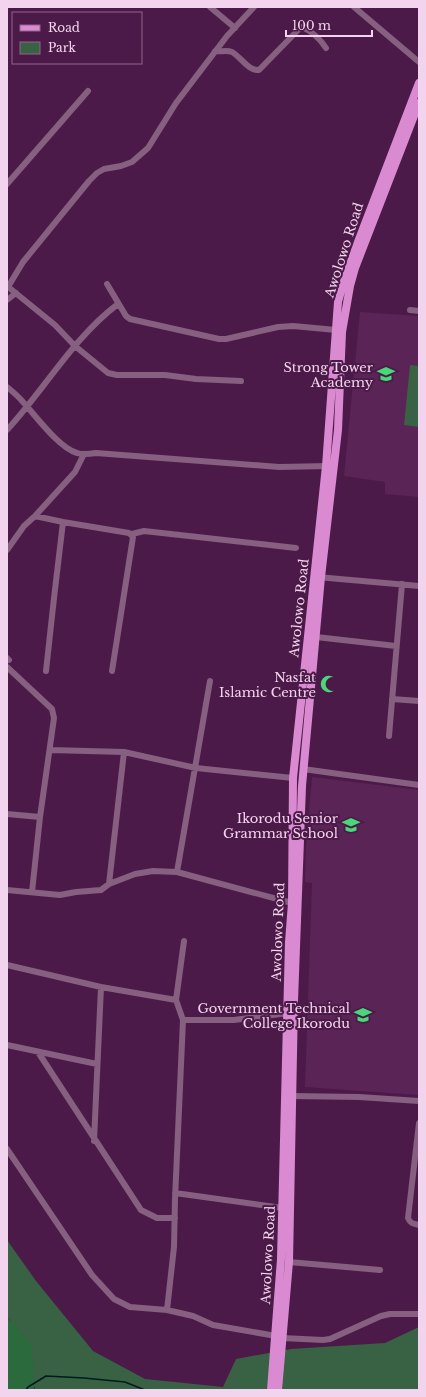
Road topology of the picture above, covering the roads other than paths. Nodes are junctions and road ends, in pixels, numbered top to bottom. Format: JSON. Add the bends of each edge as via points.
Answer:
{"nodes":[{"id":1,"x":210,"y":7,"type":"edge"},
{"id":2,"x":254,"y":7,"type":"edge"},
{"id":3,"x":354,"y":7,"type":"edge"},
{"id":4,"x":235,"y":28,"type":"junction"},
{"id":5,"x":326,"y":48,"type":"dead end"},
{"id":6,"x":215,"y":51,"type":"junction"},
{"id":7,"x":419,"y":62,"type":"edge"},
{"id":8,"x":419,"y":83,"type":"edge"},
{"id":9,"x":88,"y":91,"type":"dead end"},
{"id":10,"x":419,"y":103,"type":"edge"},
{"id":11,"x":7,"y":184,"type":"edge"},
{"id":12,"x":107,"y":284,"type":"dead end"},
{"id":13,"x":8,"y":286,"type":"edge"},
{"id":14,"x":16,"y":294,"type":"junction"},
{"id":15,"x":7,"y":300,"type":"edge"},
{"id":16,"x":118,"y":304,"type":"junction"},
{"id":17,"x":410,"y":310,"type":"dead end"},
{"id":18,"x":419,"y":311,"type":"edge"},
{"id":19,"x":336,"y":330,"type":"junction"},
{"id":20,"x":75,"y":346,"type":"junction"},
{"id":21,"x":241,"y":381,"type":"dead end"},
{"id":22,"x":7,"y":386,"type":"edge"},
{"id":23,"x":27,"y":406,"type":"junction"},
{"id":24,"x":7,"y":430,"type":"edge"},
{"id":25,"x":84,"y":454,"type":"junction"},
{"id":26,"x":329,"y":466,"type":"junction"},
{"id":27,"x":35,"y":516,"type":"junction"},
{"id":28,"x":63,"y":522,"type":"junction"},
{"id":29,"x":132,"y":534,"type":"junction"},
{"id":30,"x":296,"y":548,"type":"dead end"},
{"id":31,"x":7,"y":550,"type":"edge"},
{"id":32,"x":317,"y":577,"type":"junction"},
{"id":33,"x":402,"y":584,"type":"junction"},
{"id":34,"x":419,"y":586,"type":"edge"},
{"id":35,"x":316,"y":637,"type":"junction"},
{"id":36,"x":396,"y":646,"type":"junction"},
{"id":37,"x":7,"y":667,"type":"edge"},
{"id":38,"x":46,"y":671,"type":"dead end"},
{"id":39,"x":112,"y":671,"type":"dead end"},
{"id":40,"x":210,"y":681,"type":"dead end"},
{"id":41,"x":392,"y":699,"type":"junction"},
{"id":42,"x":419,"y":701,"type":"edge"},
{"id":43,"x":389,"y":736,"type":"dead end"},
{"id":44,"x":50,"y":750,"type":"junction"},
{"id":45,"x":124,"y":752,"type":"junction"},
{"id":46,"x":196,"y":768,"type":"junction"},
{"id":47,"x":303,"y":769,"type":"junction"},
{"id":48,"x":293,"y":778,"type":"junction"},
{"id":49,"x":419,"y":784,"type":"edge"},
{"id":50,"x":7,"y":814,"type":"edge"},
{"id":51,"x":40,"y":817,"type":"junction"},
{"id":52,"x":177,"y":872,"type":"junction"},
{"id":53,"x":109,"y":884,"type":"junction"},
{"id":54,"x":7,"y":890,"type":"edge"},
{"id":55,"x":32,"y":892,"type":"junction"},
{"id":56,"x":292,"y":903,"type":"junction"},
{"id":57,"x":294,"y":927,"type":"junction"},
{"id":58,"x":184,"y":942,"type":"dead end"},
{"id":59,"x":7,"y":965,"type":"edge"},
{"id":60,"x":101,"y":987,"type":"junction"},
{"id":61,"x":176,"y":1000,"type":"junction"},
{"id":62,"x":288,"y":1013,"type":"junction"},
{"id":63,"x":183,"y":1020,"type":"junction"},
{"id":64,"x":7,"y":1045,"type":"edge"},
{"id":65,"x":38,"y":1052,"type":"junction"},
{"id":66,"x":97,"y":1064,"type":"junction"},
{"id":67,"x":292,"y":1096,"type":"junction"},
{"id":68,"x":419,"y":1101,"type":"edge"},
{"id":69,"x":419,"y":1123,"type":"edge"},
{"id":70,"x":94,"y":1141,"type":"junction"},
{"id":71,"x":7,"y":1149,"type":"edge"},
{"id":72,"x":175,"y":1193,"type":"junction"},
{"id":73,"x":283,"y":1208,"type":"junction"},
{"id":74,"x":175,"y":1218,"type":"junction"},
{"id":75,"x":419,"y":1225,"type":"edge"},
{"id":76,"x":289,"y":1262,"type":"junction"},
{"id":77,"x":380,"y":1270,"type":"dead end"},
{"id":78,"x":167,"y":1310,"type":"junction"},
{"id":79,"x":419,"y":1314,"type":"edge"},
{"id":80,"x":279,"y":1337,"type":"junction"},
{"id":81,"x":271,"y":1390,"type":"edge"},
{"id":82,"x":278,"y":1390,"type":"edge"}],
"edges":[{"from":1,"to":4,"type":"street"},
{"from":2,"to":4,"type":"street"},
{"from":3,"to":7,"type":"street"},
{"from":4,"to":6,"type":"street"},
{"from":5,"to":6,"type":"street","via":[[317,37],[301,27],[259,70],[250,68],[231,52]]},
{"from":6,"to":13,"type":"street","via":[[176,103],[148,148],[132,162],[97,173],[23,262]]},
{"from":8,"to":19,"type":"main road","name":"Awolowo Road","via":[[342,284]]},
{"from":9,"to":11,"type":"street"},
{"from":10,"to":26,"type":"main road","name":"Awolowo Road","via":[[350,286],[342,332],[338,430]]},
{"from":12,"to":16,"type":"street"},
{"from":13,"to":14,"type":"street"},
{"from":14,"to":15,"type":"street"},
{"from":14,"to":20,"type":"street","via":[[55,325]]},
{"from":16,"to":19,"type":"street","via":[[130,318],[218,339],[278,327]]},
{"from":16,"to":20,"type":"street"},
{"from":17,"to":18,"type":"street"},
{"from":19,"to":26,"type":"main road","name":"Awolowo Road"},
{"from":20,"to":21,"type":"street","via":[[108,373],[117,375],[165,375]]},
{"from":20,"to":23,"type":"street"},
{"from":22,"to":23,"type":"street"},
{"from":23,"to":24,"type":"street"},
{"from":23,"to":25,"type":"street","via":[[64,445],[77,454]]},
{"from":25,"to":26,"type":"street","via":[[279,467]]},
{"from":25,"to":27,"type":"street","via":[[75,472]]},
{"from":26,"to":32,"type":"main road","name":"Awolowo Road"},
{"from":27,"to":28,"type":"street"},
{"from":27,"to":31,"type":"street","via":[[24,526]]},
{"from":28,"to":29,"type":"street"},
{"from":28,"to":38,"type":"street"},
{"from":29,"to":30,"type":"street","via":[[144,531]]},
{"from":29,"to":39,"type":"street"},
{"from":32,"to":33,"type":"street"},
{"from":32,"to":35,"type":"main road","name":"Awolowo Road"},
{"from":32,"to":48,"type":"main road","name":"Awolowo Road"},
{"from":33,"to":34,"type":"street"},
{"from":33,"to":36,"type":"street"},
{"from":35,"to":36,"type":"street"},
{"from":35,"to":47,"type":"main road","name":"Awolowo Road"},
{"from":36,"to":41,"type":"street"},
{"from":37,"to":44,"type":"street","via":[[54,712]]},
{"from":40,"to":46,"type":"street"},
{"from":41,"to":42,"type":"street"},
{"from":41,"to":43,"type":"street"},
{"from":44,"to":45,"type":"street"},
{"from":44,"to":51,"type":"street"},
{"from":45,"to":46,"type":"street"},
{"from":45,"to":53,"type":"street"},
{"from":46,"to":48,"type":"street"},
{"from":46,"to":52,"type":"street"},
{"from":47,"to":49,"type":"street"},
{"from":47,"to":57,"type":"main road","name":"Awolowo Road"},
{"from":48,"to":56,"type":"main road","name":"Awolowo Road"},
{"from":50,"to":51,"type":"street"},
{"from":51,"to":55,"type":"street"},
{"from":52,"to":53,"type":"street","via":[[153,871],[135,874]]},
{"from":52,"to":56,"type":"street"},
{"from":53,"to":55,"type":"street","via":[[100,890],[60,895]]},
{"from":54,"to":55,"type":"street"},
{"from":56,"to":57,"type":"main road","name":"Awolowo Road"},
{"from":57,"to":62,"type":"main road","name":"Awolowo Road"},
{"from":57,"to":67,"type":"main road","name":"Awolowo Road"},
{"from":58,"to":61,"type":"street"},
{"from":59,"to":60,"type":"street"},
{"from":60,"to":61,"type":"street"},
{"from":60,"to":66,"type":"street"},
{"from":61,"to":63,"type":"street"},
{"from":62,"to":63,"type":"street","via":[[234,1020]]},
{"from":62,"to":73,"type":"main road","name":"Awolowo Road"},
{"from":63,"to":72,"type":"street"},
{"from":64,"to":65,"type":"street"},
{"from":65,"to":66,"type":"street"},
{"from":65,"to":70,"type":"street"},
{"from":66,"to":70,"type":"street"},
{"from":67,"to":68,"type":"street"},
{"from":67,"to":76,"type":"main road","name":"Awolowo Road"},
{"from":69,"to":75,"type":"street","via":[[408,1218],[413,1224]]},
{"from":70,"to":74,"type":"street","via":[[140,1210],[156,1218]]},
{"from":71,"to":78,"type":"street","via":[[92,1275],[108,1293],[118,1302],[130,1307]]},
{"from":72,"to":73,"type":"street"},
{"from":72,"to":74,"type":"street"},
{"from":73,"to":80,"type":"main road","name":"Awolowo Road"},
{"from":74,"to":78,"type":"street"},
{"from":76,"to":77,"type":"street"},
{"from":76,"to":80,"type":"main road","name":"Awolowo Road"},
{"from":78,"to":80,"type":"street","via":[[193,1316],[214,1325]]},
{"from":79,"to":80,"type":"street","via":[[381,1316],[330,1339]]},
{"from":80,"to":81,"type":"main road","name":"Awolowo Road"},
{"from":80,"to":82,"type":"main road","name":"Awolowo Road"}]}
